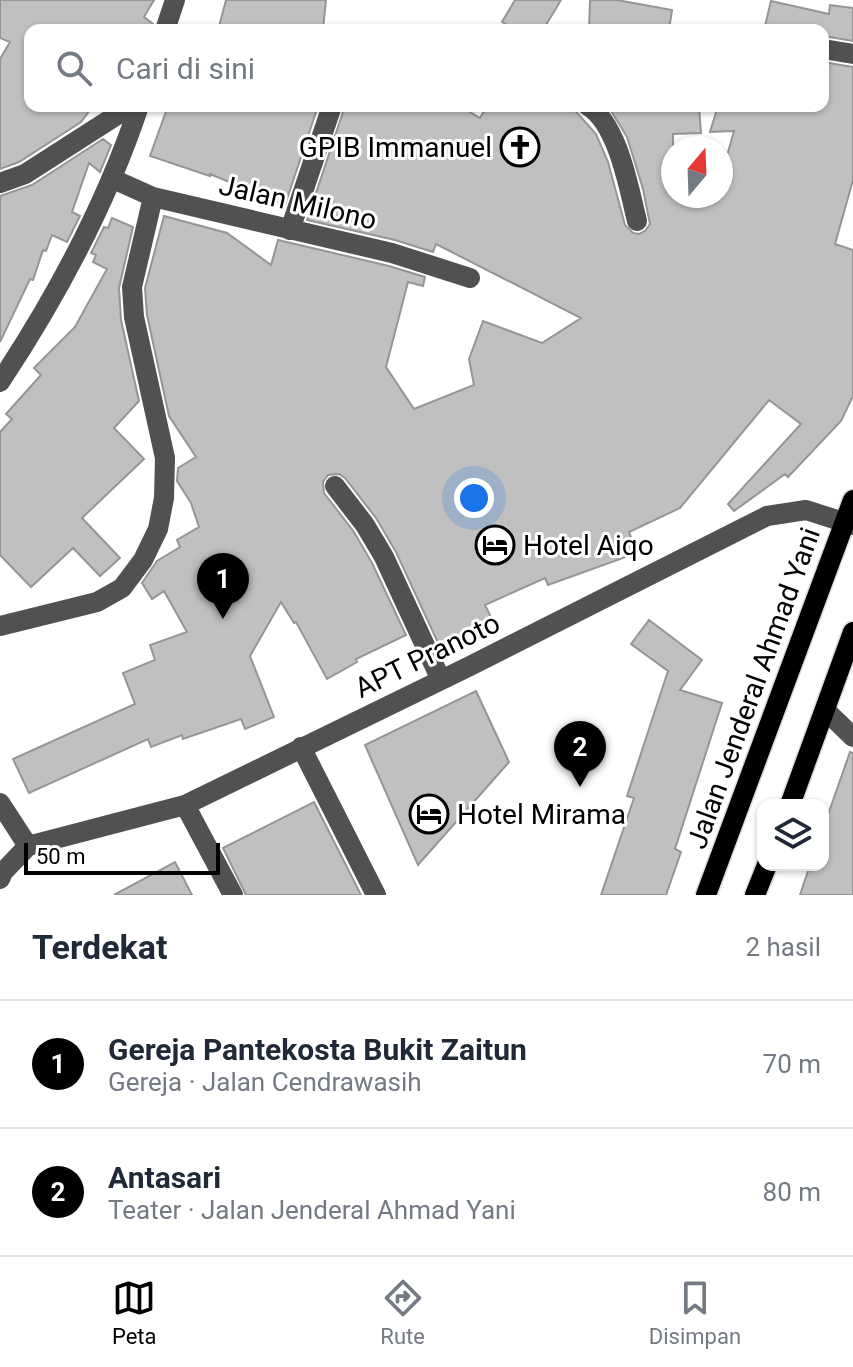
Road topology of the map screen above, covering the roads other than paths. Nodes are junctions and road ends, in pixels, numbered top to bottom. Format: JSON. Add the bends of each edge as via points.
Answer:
{"nodes":[{"id":1,"x":175,"y":0,"type":"edge"},
{"id":2,"x":167,"y":24,"type":"edge"},
{"id":3,"x":829,"y":50,"type":"edge"},
{"id":4,"x":853,"y":54,"type":"edge"},
{"id":5,"x":122,"y":112,"type":"edge"},
{"id":6,"x":137,"y":112,"type":"edge"},
{"id":7,"x":330,"y":112,"type":"edge"},
{"id":8,"x":596,"y":112,"type":"edge"},
{"id":9,"x":113,"y":179,"type":"junction"},
{"id":10,"x":0,"y":183,"type":"edge"},
{"id":11,"x":153,"y":197,"type":"junction"},
{"id":12,"x":637,"y":221,"type":"dead end"},
{"id":13,"x":290,"y":230,"type":"junction"},
{"id":14,"x":470,"y":278,"type":"dead end"},
{"id":15,"x":0,"y":382,"type":"edge"},
{"id":16,"x":335,"y":486,"type":"dead end"},
{"id":17,"x":853,"y":500,"type":"edge"},
{"id":18,"x":848,"y":523,"type":"edge"},
{"id":19,"x":0,"y":626,"type":"edge"},
{"id":20,"x":853,"y":632,"type":"edge"},
{"id":21,"x":441,"y":680,"type":"junction"},
{"id":22,"x":825,"y":710,"type":"junction"},
{"id":23,"x":853,"y":737,"type":"edge"},
{"id":24,"x":301,"y":747,"type":"junction"},
{"id":25,"x":792,"y":799,"type":"edge"},
{"id":26,"x":0,"y":803,"type":"edge"},
{"id":27,"x":185,"y":805,"type":"junction"},
{"id":28,"x":28,"y":846,"type":"junction"},
{"id":29,"x":765,"y":871,"type":"edge"},
{"id":30,"x":0,"y":879,"type":"edge"},
{"id":31,"x":233,"y":895,"type":"edge"},
{"id":32,"x":376,"y":895,"type":"edge"},
{"id":33,"x":706,"y":895,"type":"edge"},
{"id":34,"x":755,"y":895,"type":"edge"}],
"edges":[{"from":1,"to":2,"type":"street"},
{"from":3,"to":4,"type":"street"},
{"from":5,"to":10,"type":"street","via":[[25,174]]},
{"from":6,"to":9,"type":"street"},
{"from":7,"to":13,"type":"street"},
{"from":8,"to":12,"type":"street","via":[[620,154]]},
{"from":9,"to":11,"type":"street","name":"Jalan Milono"},
{"from":9,"to":15,"type":"street","via":[[42,320]]},
{"from":11,"to":13,"type":"street","name":"Jalan Milono"},
{"from":11,"to":19,"type":"street","via":[[132,287],[165,458],[158,529],[122,588],[97,602]]},
{"from":13,"to":14,"type":"street","name":"Jalan Milono","via":[[392,253]]},
{"from":16,"to":21,"type":"street","via":[[384,557]]},
{"from":17,"to":18,"type":"main road","name":"Jalan Jenderal Ahmad Yani"},
{"from":18,"to":21,"type":"street","name":"APT Pranoto","via":[[806,510],[767,516]]},
{"from":18,"to":33,"type":"main road","name":"Jalan Jenderal Ahmad Yani"},
{"from":20,"to":22,"type":"main road"},
{"from":21,"to":24,"type":"street","name":"APT Pranoto"},
{"from":22,"to":23,"type":"street"},
{"from":22,"to":25,"type":"main road"},
{"from":24,"to":27,"type":"street","name":"APT Pranoto"},
{"from":24,"to":32,"type":"street"},
{"from":26,"to":28,"type":"street"},
{"from":27,"to":28,"type":"street","name":"APT Pranoto"},
{"from":27,"to":31,"type":"street"},
{"from":28,"to":30,"type":"street"},
{"from":29,"to":34,"type":"main road"}]}
